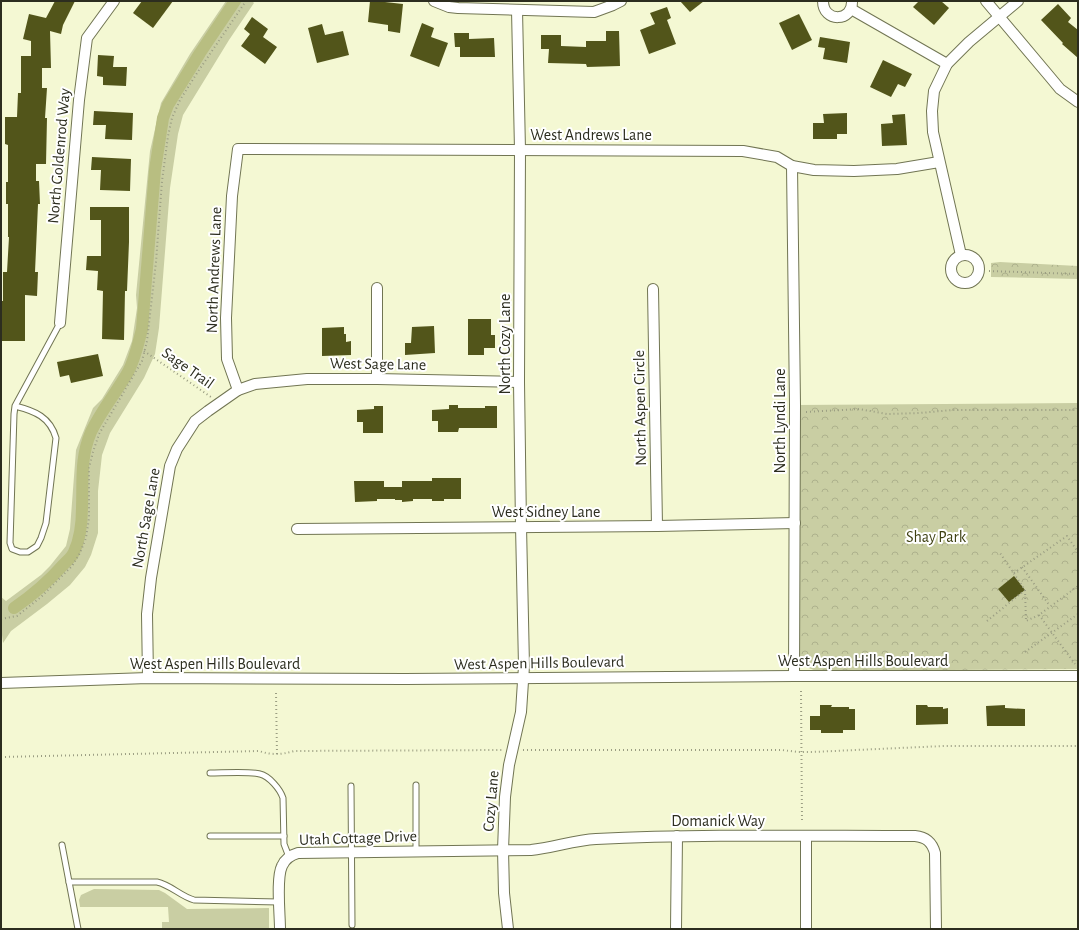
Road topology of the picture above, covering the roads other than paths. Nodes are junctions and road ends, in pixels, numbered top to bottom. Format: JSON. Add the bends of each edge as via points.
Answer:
{"nodes":[{"id":1,"x":114,"y":1,"type":"edge"},
{"id":2,"x":434,"y":1,"type":"edge"},
{"id":3,"x":621,"y":1,"type":"edge"},
{"id":4,"x":823,"y":1,"type":"edge"},
{"id":5,"x":986,"y":1,"type":"edge"},
{"id":6,"x":1018,"y":1,"type":"edge"},
{"id":7,"x":851,"y":5,"type":"edge"},
{"id":8,"x":517,"y":10,"type":"junction"},
{"id":9,"x":999,"y":16,"type":"junction"},
{"id":10,"x":947,"y":64,"type":"junction"},
{"id":11,"x":1078,"y":102,"type":"edge"},
{"id":12,"x":238,"y":149,"type":"joint"},
{"id":13,"x":520,"y":150,"type":"junction"},
{"id":14,"x":939,"y":162,"type":"junction"},
{"id":15,"x":792,"y":166,"type":"junction"},
{"id":16,"x":960,"y":255,"type":"dead end"},
{"id":17,"x":377,"y":288,"type":"dead end"},
{"id":18,"x":653,"y":289,"type":"dead end"},
{"id":19,"x":60,"y":323,"type":"joint"},
{"id":20,"x":377,"y":379,"type":"junction"},
{"id":21,"x":519,"y":382,"type":"junction"},
{"id":22,"x":238,"y":390,"type":"junction"},
{"id":23,"x":16,"y":406,"type":"junction"},
{"id":24,"x":794,"y":523,"type":"junction"},
{"id":25,"x":521,"y":526,"type":"junction"},
{"id":26,"x":657,"y":526,"type":"junction"},
{"id":27,"x":297,"y":529,"type":"dead end"},
{"id":28,"x":794,"y":676,"type":"junction"},
{"id":29,"x":1078,"y":676,"type":"edge"},
{"id":30,"x":148,"y":678,"type":"junction"},
{"id":31,"x":524,"y":678,"type":"junction"},
{"id":32,"x":1,"y":683,"type":"edge"},
{"id":33,"x":210,"y":773,"type":"dead end"},
{"id":34,"x":351,"y":786,"type":"dead end"},
{"id":35,"x":416,"y":786,"type":"dead end"},
{"id":36,"x":210,"y":836,"type":"dead end"},
{"id":37,"x":284,"y":836,"type":"junction"},
{"id":38,"x":677,"y":836,"type":"junction"},
{"id":39,"x":806,"y":836,"type":"junction"},
{"id":40,"x":62,"y":845,"type":"dead end"},
{"id":41,"x":503,"y":850,"type":"junction"},
{"id":42,"x":352,"y":852,"type":"junction"},
{"id":43,"x":416,"y":852,"type":"junction"},
{"id":44,"x":289,"y":857,"type":"junction"},
{"id":45,"x":69,"y":882,"type":"junction"},
{"id":46,"x":280,"y":902,"type":"junction"},
{"id":47,"x":352,"y":925,"type":"dead end"},
{"id":48,"x":78,"y":929,"type":"edge"},
{"id":49,"x":280,"y":929,"type":"edge"},
{"id":50,"x":508,"y":929,"type":"edge"},
{"id":51,"x":676,"y":929,"type":"edge"},
{"id":52,"x":806,"y":929,"type":"edge"},
{"id":53,"x":936,"y":929,"type":"edge"}],
"edges":[{"from":1,"to":19,"type":"street","name":"North Goldenrod Way","via":[[87,38],[76,132]]},
{"from":2,"to":8,"type":"street","via":[[449,7]]},
{"from":3,"to":8,"type":"street","via":[[594,12]]},
{"from":4,"to":7,"type":"street","via":[[828,14],[836,17],[845,16]]},
{"from":5,"to":9,"type":"street"},
{"from":6,"to":9,"type":"street"},
{"from":7,"to":10,"type":"street"},
{"from":8,"to":13,"type":"street","name":"North Cozy Lane"},
{"from":9,"to":10,"type":"street"},
{"from":9,"to":11,"type":"street","via":[[1060,89]]},
{"from":10,"to":14,"type":"street","via":[[934,91],[932,111]]},
{"from":12,"to":13,"type":"street","name":"West Andrews Lane"},
{"from":12,"to":22,"type":"street","name":"North Andrews Lane","via":[[232,196],[226,318],[227,359]]},
{"from":13,"to":15,"type":"street","name":"West Andrews Lane","via":[[743,151],[777,157]]},
{"from":13,"to":21,"type":"street","name":"North Cozy Lane"},
{"from":14,"to":15,"type":"street","name":"West Andrews Lane","via":[[897,169],[854,171],[814,170]]},
{"from":14,"to":16,"type":"street"},
{"from":15,"to":24,"type":"street","name":"North Lyndi Lane"},
{"from":17,"to":20,"type":"street"},
{"from":18,"to":26,"type":"street","name":"North Aspen Circle"},
{"from":19,"to":23,"type":"lane"},
{"from":20,"to":21,"type":"street","name":"West Sage Lane"},
{"from":20,"to":22,"type":"street","name":"West Sage Lane","via":[[307,378],[255,384]]},
{"from":21,"to":25,"type":"street","name":"North Cozy Lane"},
{"from":22,"to":30,"type":"street","name":"North Sage Lane","via":[[195,421],[177,449],[170,466],[147,614]]},
{"from":23,"to":23,"type":"lane","via":[[10,543],[12,549],[28,552],[37,546],[46,523],[56,438],[47,421],[32,410]]},
{"from":24,"to":26,"type":"street","name":"West Sidney Lane"},
{"from":24,"to":28,"type":"street","name":"North Lyndi Lane"},
{"from":25,"to":26,"type":"street","name":"West Sidney Lane"},
{"from":25,"to":27,"type":"street","name":"West Sidney Lane"},
{"from":25,"to":31,"type":"street","name":"North Cozy Lane"},
{"from":28,"to":29,"type":"street","name":"West Aspen Hills Boulevard"},
{"from":28,"to":31,"type":"street","name":"West Aspen Hills Boulevard"},
{"from":30,"to":31,"type":"street","name":"West Aspen Hills Boulevard"},
{"from":30,"to":32,"type":"street","name":"West Aspen Hills Boulevard"},
{"from":31,"to":41,"type":"street","name":"Cozy Lane","via":[[521,712],[505,796]]},
{"from":33,"to":37,"type":"lane","via":[[257,773],[268,779],[283,798]]},
{"from":34,"to":42,"type":"lane"},
{"from":35,"to":43,"type":"lane"},
{"from":36,"to":37,"type":"lane"},
{"from":37,"to":44,"type":"lane"},
{"from":38,"to":39,"type":"street","name":"Domanick Way"},
{"from":38,"to":41,"type":"street","name":"Domanick Way","via":[[597,839],[545,848]]},
{"from":38,"to":51,"type":"street"},
{"from":39,"to":52,"type":"street"},
{"from":39,"to":53,"type":"street","name":"Domanick Way","via":[[915,836],[931,843],[936,852]]},
{"from":40,"to":45,"type":"lane"},
{"from":41,"to":43,"type":"street","name":"Utah Cottage Drive"},
{"from":41,"to":50,"type":"street","name":"Cozy Lane"},
{"from":42,"to":43,"type":"street","name":"Utah Cottage Drive"},
{"from":42,"to":44,"type":"street","name":"Utah Cottage Drive","via":[[305,852]]},
{"from":42,"to":47,"type":"lane"},
{"from":44,"to":46,"type":"street","name":"Utah Cottage Drive","via":[[280,870]]},
{"from":45,"to":46,"type":"lane","via":[[157,882],[194,900]]},
{"from":45,"to":48,"type":"lane"},
{"from":46,"to":49,"type":"street","name":"Utah Cottage Drive"}]}
